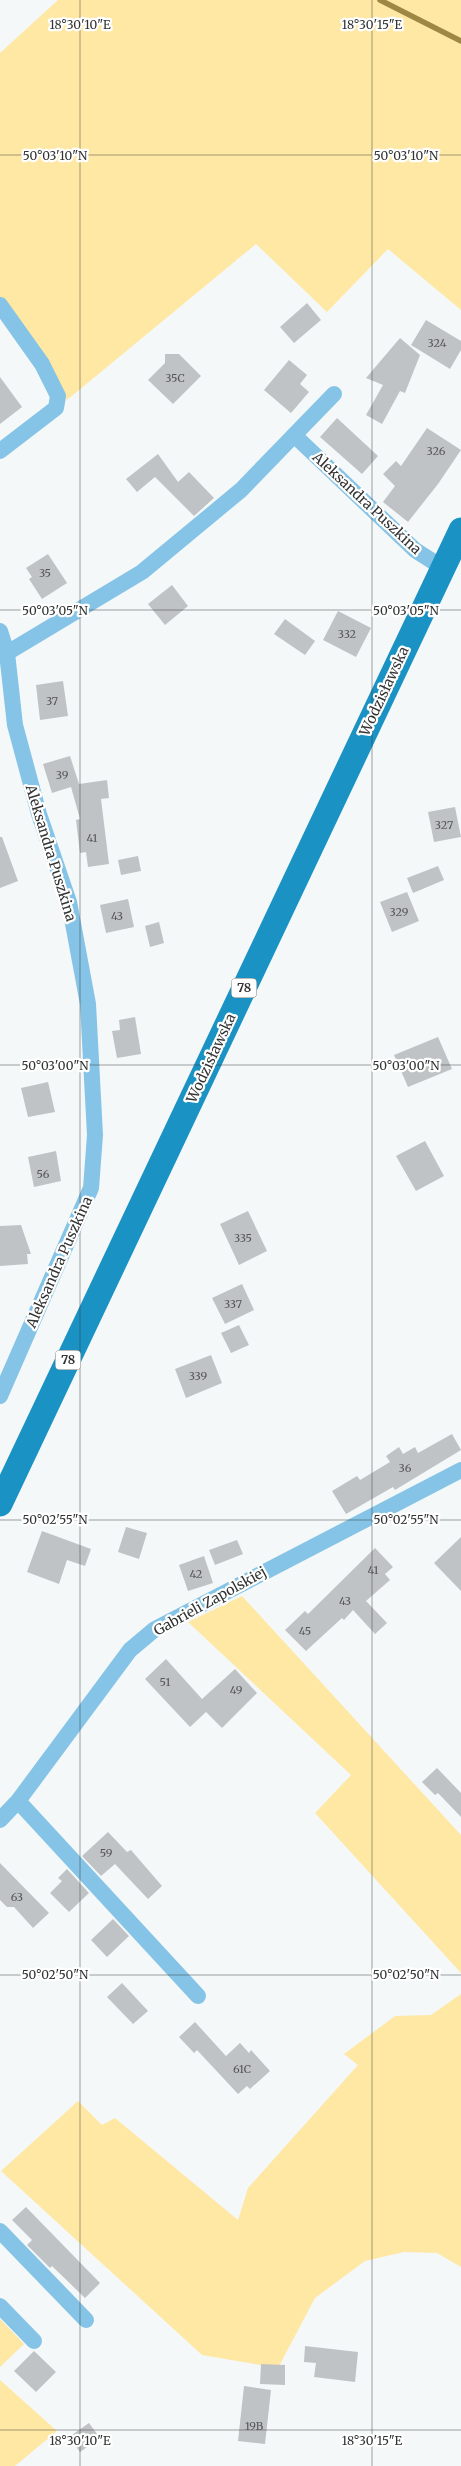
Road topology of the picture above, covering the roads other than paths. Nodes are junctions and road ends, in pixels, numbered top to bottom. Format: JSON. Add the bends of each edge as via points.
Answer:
{"nodes":[{"id":1,"x":0,"y":305,"type":"edge"},
{"id":2,"x":334,"y":394,"type":"dead end"},
{"id":3,"x":294,"y":435,"type":"junction"},
{"id":4,"x":0,"y":451,"type":"edge"},
{"id":5,"x":461,"y":530,"type":"edge"},
{"id":6,"x":443,"y":568,"type":"junction"},
{"id":7,"x":0,"y":631,"type":"edge"},
{"id":8,"x":7,"y":652,"type":"junction"},
{"id":9,"x":0,"y":1396,"type":"edge"},
{"id":10,"x":461,"y":1470,"type":"edge"},
{"id":11,"x":0,"y":1504,"type":"edge"},
{"id":12,"x":18,"y":1801,"type":"junction"},
{"id":13,"x":0,"y":1820,"type":"edge"},
{"id":14,"x":198,"y":1996,"type":"dead end"},
{"id":15,"x":0,"y":2231,"type":"edge"},
{"id":16,"x":0,"y":2306,"type":"edge"},
{"id":17,"x":86,"y":2320,"type":"dead end"},
{"id":18,"x":34,"y":2341,"type":"dead end"}],
"edges":[{"from":1,"to":4,"type":"street","via":[[42,364],[58,396],[56,408]]},
{"from":2,"to":3,"type":"street"},
{"from":3,"to":6,"type":"street","name":"Aleksandra Puszkina","via":[[415,550]]},
{"from":3,"to":8,"type":"street","via":[[241,490],[142,572]]},
{"from":5,"to":6,"type":"main road","name":"Wodzisławska","number":"78"},
{"from":6,"to":11,"type":"main road","name":"Wodzisławska","number":"78"},
{"from":7,"to":8,"type":"street","name":"Aleksandra Puszkina"},
{"from":8,"to":9,"type":"street","name":"Aleksandra Puszkina","via":[[15,725],[39,814],[69,902],[88,1004],[95,1135],[91,1188]]},
{"from":10,"to":12,"type":"street","name":"Gabrieli Zapolskiej","via":[[155,1629],[130,1650]]},
{"from":12,"to":13,"type":"street","name":"Gabrieli Zapolskiej"},
{"from":12,"to":14,"type":"street"},
{"from":15,"to":17,"type":"street"},
{"from":16,"to":18,"type":"street"}]}
